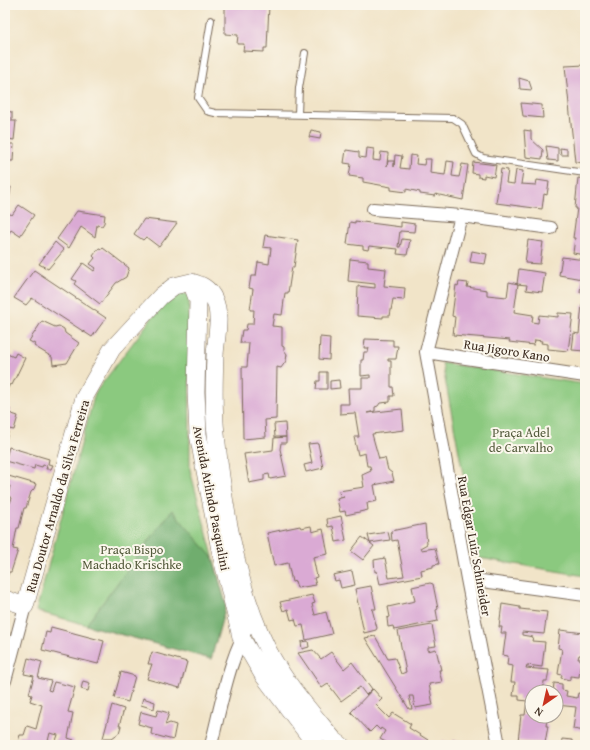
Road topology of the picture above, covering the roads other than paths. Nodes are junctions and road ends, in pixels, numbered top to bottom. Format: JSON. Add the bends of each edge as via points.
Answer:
{"nodes":[{"id":1,"x":211,"y":20,"type":"dead end"},
{"id":2,"x":305,"y":53,"type":"dead end"},
{"id":3,"x":298,"y":114,"type":"junction"},
{"id":4,"x":585,"y":173,"type":"edge"},
{"id":5,"x":373,"y":209,"type":"dead end"},
{"id":6,"x":460,"y":216,"type":"junction"},
{"id":7,"x":551,"y":228,"type":"dead end"},
{"id":8,"x":191,"y":282,"type":"junction"},
{"id":9,"x":426,"y":352,"type":"junction"},
{"id":10,"x":585,"y":376,"type":"edge"},
{"id":11,"x":467,"y":579,"type":"junction"},
{"id":12,"x":585,"y":596,"type":"edge"},
{"id":13,"x":5,"y":600,"type":"edge"},
{"id":14,"x":25,"y":606,"type":"junction"},
{"id":15,"x":253,"y":618,"type":"junction"},
{"id":16,"x":241,"y":637,"type":"junction"},
{"id":17,"x":269,"y":652,"type":"junction"},
{"id":18,"x":253,"y":659,"type":"junction"},
{"id":19,"x":5,"y":681,"type":"edge"},
{"id":20,"x":211,"y":745,"type":"edge"},
{"id":21,"x":316,"y":745,"type":"edge"},
{"id":22,"x":341,"y":745,"type":"edge"},
{"id":23,"x":499,"y":745,"type":"edge"}],
"edges":[{"from":1,"to":3,"type":"lane","via":[[198,98],[207,110],[215,114]]},
{"from":2,"to":3,"type":"lane"},
{"from":3,"to":4,"type":"lane","via":[[453,118],[462,124],[476,154],[483,158]]},
{"from":5,"to":6,"type":"street"},
{"from":6,"to":7,"type":"street"},
{"from":6,"to":9,"type":"street"},
{"from":8,"to":14,"type":"street","name":"Rua Doutor Arnaldo da Silva Ferreira","via":[[174,286],[161,296],[112,350],[84,398]]},
{"from":8,"to":15,"type":"street","name":"Avenida Arlindo Pasqualini","via":[[204,285],[214,299],[218,313],[214,383],[215,432],[224,496],[240,574]]},
{"from":8,"to":16,"type":"street","name":"Avenida Arlindo Pasqualini","via":[[198,302],[198,434],[220,550]]},
{"from":9,"to":10,"type":"street","name":"Rua Jigoro Kano"},
{"from":9,"to":11,"type":"street","name":"Rua Edgar Luiz Schineider"},
{"from":11,"to":12,"type":"street"},
{"from":11,"to":23,"type":"street","name":"Rua Edgar Luiz Schineider"},
{"from":13,"to":14,"type":"street"},
{"from":14,"to":19,"type":"street","name":"Rua Doutor Arnaldo da Silva Ferreira"},
{"from":15,"to":16,"type":"street"},
{"from":15,"to":17,"type":"street","name":"Avenida Arlindo Pasqualini"},
{"from":16,"to":18,"type":"street","name":"Avenida Arlindo Pasqualini"},
{"from":16,"to":20,"type":"street"},
{"from":17,"to":18,"type":"street"},
{"from":17,"to":22,"type":"street","name":"Avenida Arlindo Pasqualini","via":[[300,698]]},
{"from":18,"to":21,"type":"street","name":"Avenida Arlindo Pasqualini"}]}
